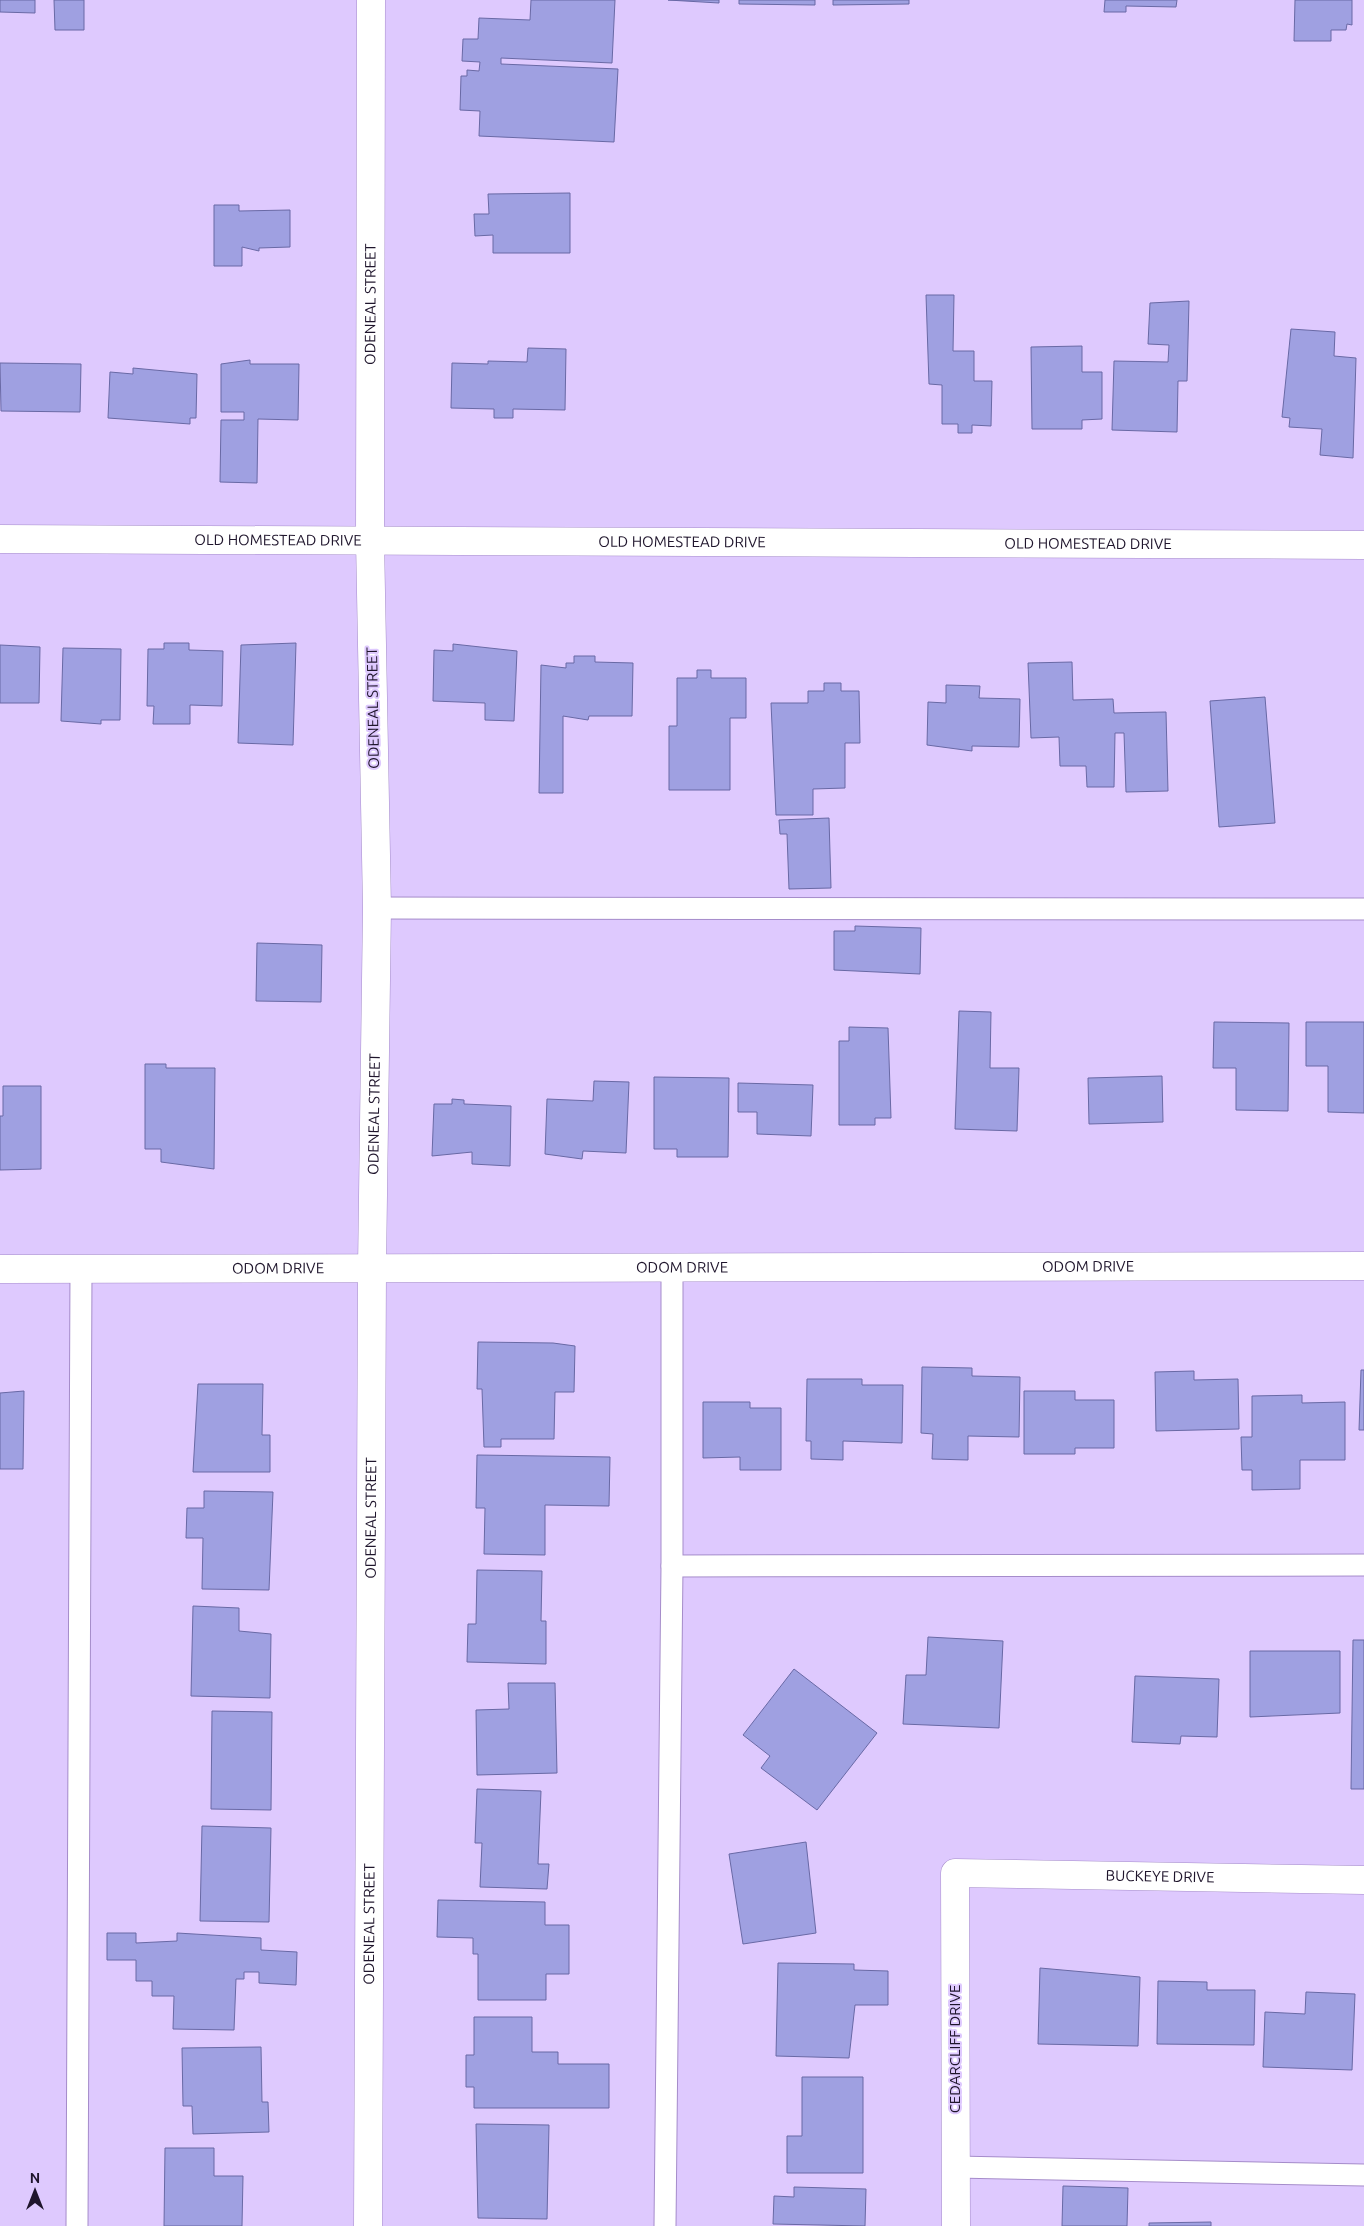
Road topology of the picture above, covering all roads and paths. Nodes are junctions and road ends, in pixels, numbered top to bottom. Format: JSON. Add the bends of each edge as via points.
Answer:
{"nodes":[{"id":1,"x":371,"y":0,"type":"edge"},
{"id":2,"x":0,"y":539,"type":"edge"},
{"id":3,"x":370,"y":540,"type":"junction"},
{"id":4,"x":1364,"y":545,"type":"edge"},
{"id":5,"x":377,"y":908,"type":"junction"},
{"id":6,"x":1364,"y":909,"type":"edge"},
{"id":7,"x":1364,"y":1266,"type":"edge"},
{"id":8,"x":672,"y":1267,"type":"junction"},
{"id":9,"x":372,"y":1268,"type":"junction"},
{"id":10,"x":0,"y":1269,"type":"edge"},
{"id":11,"x":81,"y":1269,"type":"junction"},
{"id":12,"x":1364,"y":1565,"type":"edge"},
{"id":13,"x":672,"y":1566,"type":"junction"},
{"id":14,"x":955,"y":1872,"type":"joint"},
{"id":15,"x":1364,"y":1880,"type":"edge"},
{"id":16,"x":955,"y":2167,"type":"junction"},
{"id":17,"x":1364,"y":2175,"type":"edge"},
{"id":18,"x":77,"y":2226,"type":"edge"},
{"id":19,"x":368,"y":2226,"type":"edge"},
{"id":20,"x":665,"y":2226,"type":"edge"},
{"id":21,"x":956,"y":2226,"type":"edge"}],
"edges":[{"from":1,"to":3,"type":"street","name":"ODENEAL STREET"},
{"from":2,"to":3,"type":"street","name":"OLD HOMESTEAD DRIVE"},
{"from":3,"to":4,"type":"street","name":"OLD HOMESTEAD DRIVE"},
{"from":3,"to":5,"type":"street","name":"ODENEAL STREET"},
{"from":5,"to":6,"type":"lane"},
{"from":5,"to":9,"type":"street","name":"ODENEAL STREET"},
{"from":7,"to":8,"type":"street","name":"ODOM DRIVE"},
{"from":8,"to":9,"type":"street","name":"ODOM DRIVE"},
{"from":8,"to":13,"type":"lane"},
{"from":9,"to":11,"type":"street","name":"ODOM DRIVE"},
{"from":9,"to":19,"type":"street","name":"ODENEAL STREET"},
{"from":10,"to":11,"type":"street","name":"ODOM DRIVE"},
{"from":11,"to":18,"type":"lane"},
{"from":12,"to":13,"type":"lane"},
{"from":13,"to":20,"type":"lane"},
{"from":14,"to":15,"type":"street","name":"BUCKEYE DRIVE"},
{"from":14,"to":16,"type":"street","name":"CEDARCLIFF DRIVE"},
{"from":16,"to":17,"type":"lane"},
{"from":16,"to":21,"type":"street","name":"CEDARCLIFF DRIVE"}]}
